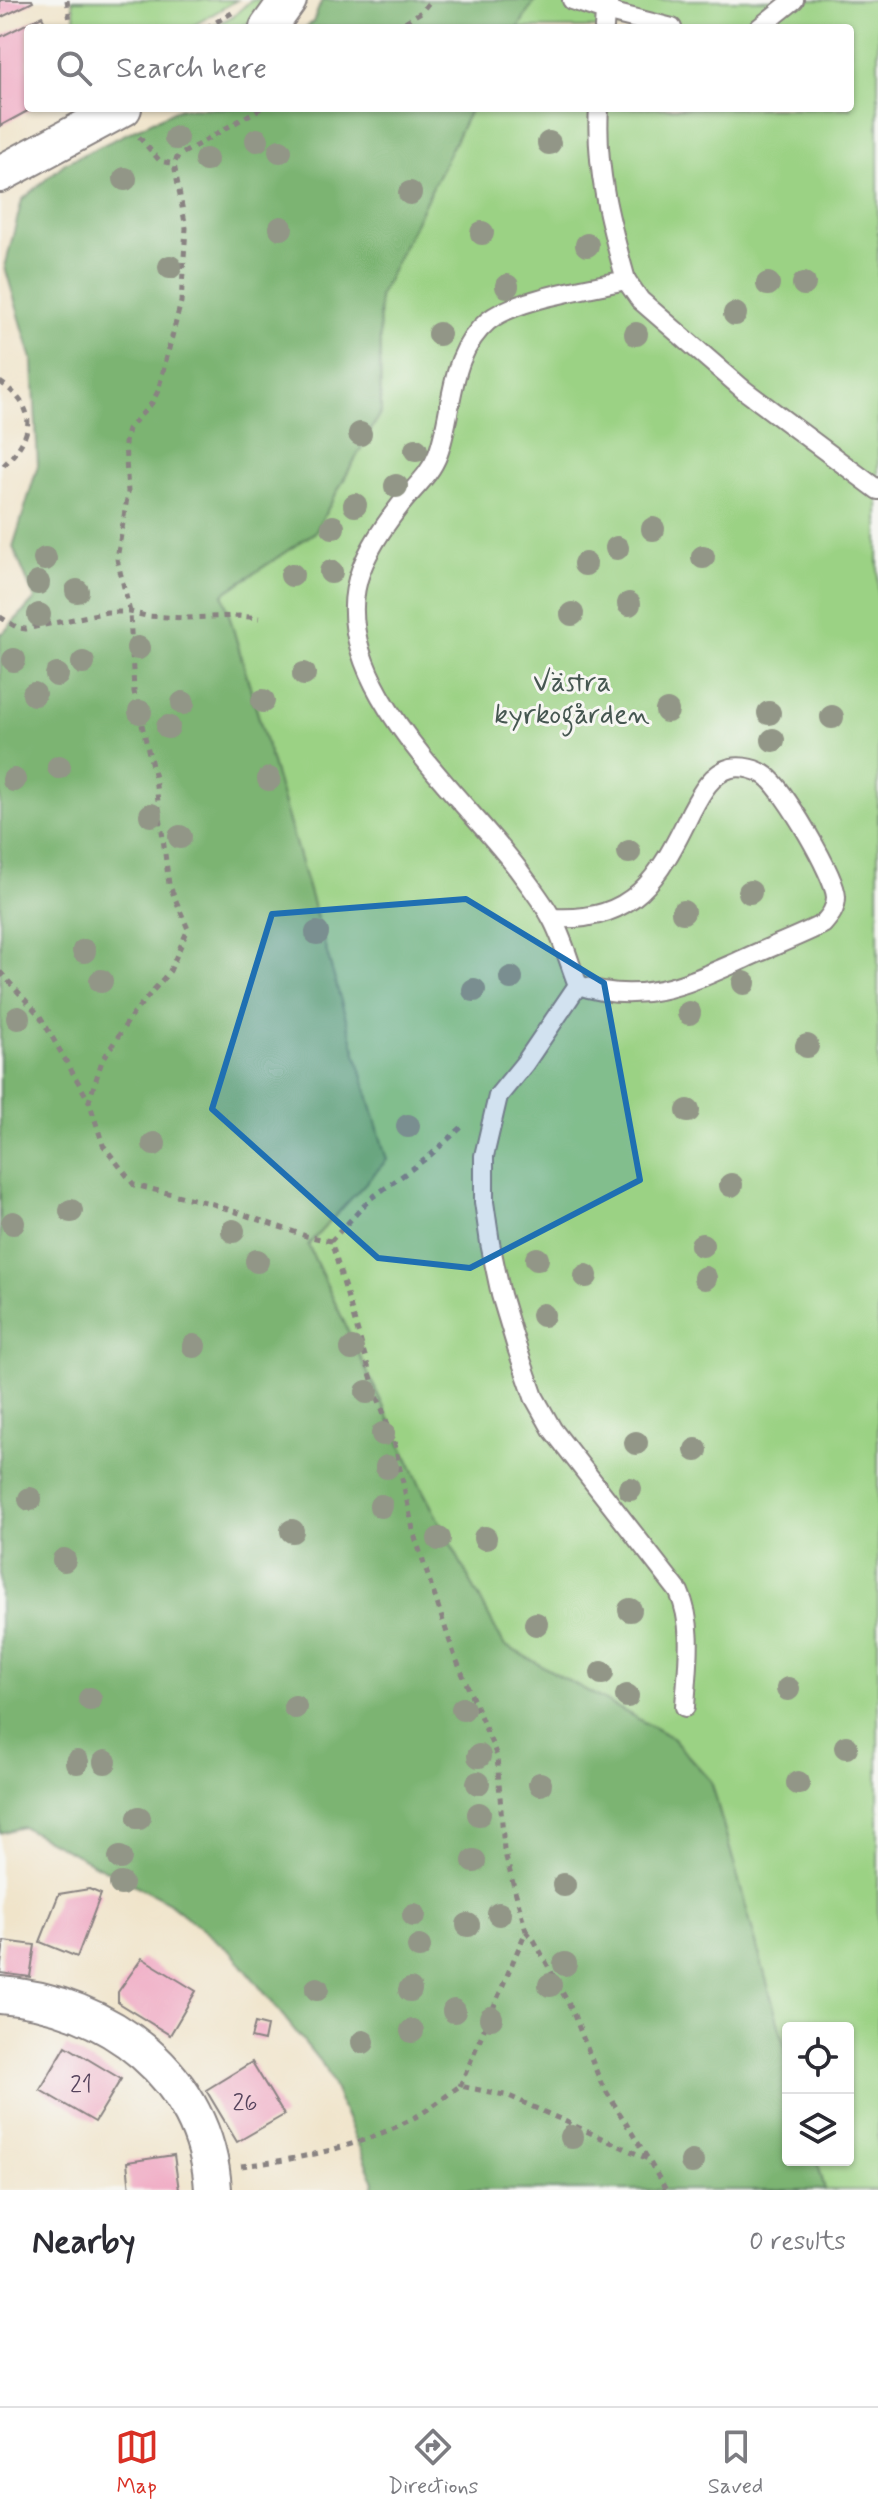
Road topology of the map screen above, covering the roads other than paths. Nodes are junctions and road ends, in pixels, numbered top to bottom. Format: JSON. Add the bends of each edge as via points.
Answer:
{"nodes":[{"id":1,"x":288,"y":0,"type":"edge"},
{"id":2,"x":572,"y":0,"type":"edge"},
{"id":3,"x":794,"y":0,"type":"edge"},
{"id":4,"x":606,"y":13,"type":"edge"},
{"id":5,"x":271,"y":24,"type":"edge"},
{"id":6,"x":654,"y":24,"type":"edge"},
{"id":7,"x":764,"y":24,"type":"edge"},
{"id":8,"x":599,"y":112,"type":"edge"},
{"id":9,"x":129,"y":118,"type":"edge"},
{"id":10,"x":0,"y":174,"type":"edge"},
{"id":11,"x":626,"y":280,"type":"junction"},
{"id":12,"x":878,"y":490,"type":"edge"},
{"id":13,"x":552,"y":918,"type":"junction"},
{"id":14,"x":578,"y":985,"type":"junction"},
{"id":15,"x":685,"y":1707,"type":"dead end"},
{"id":16,"x":0,"y":1995,"type":"edge"},
{"id":17,"x":212,"y":2180,"type":"edge"}],
"edges":[{"from":1,"to":5,"type":"street"},
{"from":2,"to":4,"type":"lane"},
{"from":3,"to":7,"type":"lane"},
{"from":4,"to":6,"type":"lane"},
{"from":8,"to":11,"type":"lane","via":[[602,181]]},
{"from":9,"to":10,"type":"street"},
{"from":11,"to":12,"type":"lane","via":[[640,300],[744,390]]},
{"from":11,"to":13,"type":"lane","via":[[508,309],[471,338],[452,387],[437,455],[375,543],[361,569],[353,607],[373,681],[402,731],[518,869]]},
{"from":13,"to":14,"type":"lane"},
{"from":13,"to":14,"type":"lane","via":[[605,914],[628,903],[665,861],[700,794],[731,768],[758,771],[773,782],[831,877],[835,908],[823,924],[693,982],[633,994]]},
{"from":14,"to":15,"type":"lane","via":[[498,1096],[484,1156],[484,1202],[501,1295],[534,1397],[552,1429],[679,1592],[687,1612]]},
{"from":16,"to":17,"type":"street","via":[[90,2017],[145,2052],[183,2095],[197,2121]]}]}
